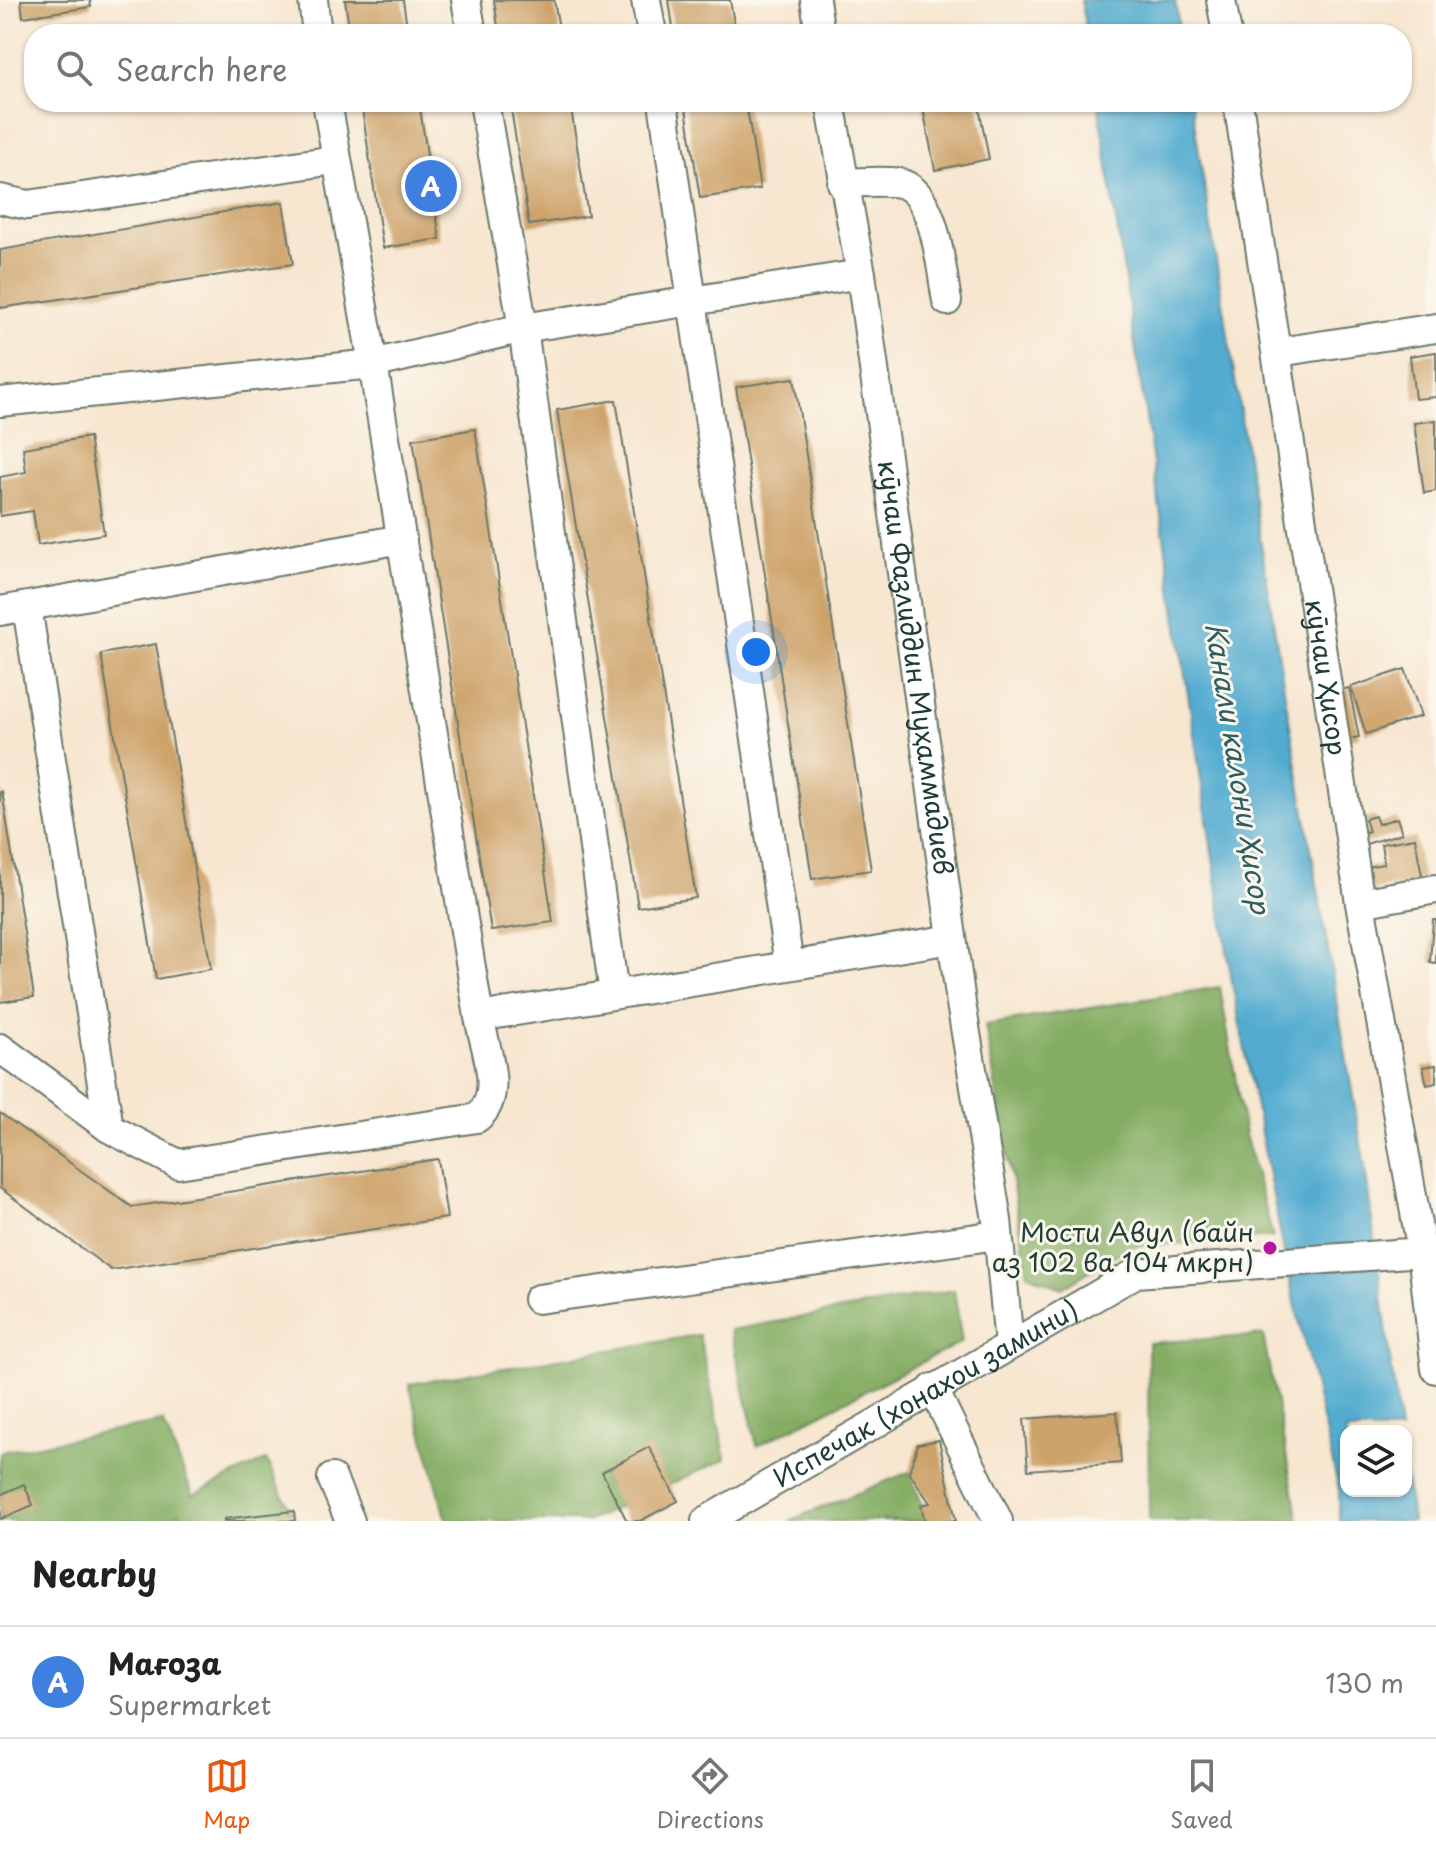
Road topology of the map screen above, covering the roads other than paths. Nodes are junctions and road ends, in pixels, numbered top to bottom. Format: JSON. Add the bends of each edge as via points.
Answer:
{"nodes":[{"id":1,"x":313,"y":0,"type":"edge"},
{"id":2,"x":466,"y":0,"type":"edge"},
{"id":3,"x":646,"y":0,"type":"edge"},
{"id":4,"x":815,"y":0,"type":"edge"},
{"id":5,"x":1221,"y":0,"type":"edge"},
{"id":6,"x":316,"y":24,"type":"edge"},
{"id":7,"x":470,"y":24,"type":"edge"},
{"id":8,"x":650,"y":24,"type":"edge"},
{"id":9,"x":819,"y":24,"type":"edge"},
{"id":10,"x":1225,"y":24,"type":"edge"},
{"id":11,"x":328,"y":112,"type":"edge"},
{"id":12,"x":486,"y":112,"type":"edge"},
{"id":13,"x":665,"y":112,"type":"edge"},
{"id":14,"x":831,"y":112,"type":"edge"},
{"id":15,"x":1240,"y":112,"type":"edge"},
{"id":16,"x":335,"y":160,"type":"junction"},
{"id":17,"x":842,"y":183,"type":"junction"},
{"id":18,"x":0,"y":199,"type":"edge"},
{"id":19,"x":861,"y":274,"type":"junction"},
{"id":20,"x":694,"y":300,"type":"junction"},
{"id":21,"x":947,"y":301,"type":"dead end"},
{"id":22,"x":523,"y":328,"type":"junction"},
{"id":23,"x":1436,"y":328,"type":"edge"},
{"id":24,"x":1279,"y":352,"type":"junction"},
{"id":25,"x":373,"y":364,"type":"junction"},
{"id":26,"x":0,"y":402,"type":"edge"},
{"id":27,"x":402,"y":539,"type":"junction"},
{"id":28,"x":14,"y":609,"type":"edge"},
{"id":29,"x":1436,"y":889,"type":"edge"},
{"id":30,"x":1360,"y":903,"type":"junction"},
{"id":31,"x":952,"y":939,"type":"junction"},
{"id":32,"x":789,"y":965,"type":"junction"},
{"id":33,"x":614,"y":994,"type":"junction"},
{"id":34,"x":479,"y":1017,"type":"junction"},
{"id":35,"x":0,"y":1048,"type":"edge"},
{"id":36,"x":109,"y":1128,"type":"junction"},
{"id":37,"x":998,"y":1235,"type":"junction"},
{"id":38,"x":1429,"y":1252,"type":"edge"},
{"id":39,"x":538,"y":1299,"type":"dead end"},
{"id":40,"x":1009,"y":1344,"type":"junction"},
{"id":41,"x":1436,"y":1369,"type":"edge"},
{"id":42,"x":933,"y":1388,"type":"junction"},
{"id":43,"x":332,"y":1478,"type":"dead end"},
{"id":44,"x":350,"y":1521,"type":"edge"},
{"id":45,"x":706,"y":1521,"type":"edge"},
{"id":46,"x":998,"y":1521,"type":"edge"}],
"edges":[{"from":1,"to":6,"type":"street"},
{"from":2,"to":7,"type":"street"},
{"from":3,"to":8,"type":"street"},
{"from":4,"to":9,"type":"street"},
{"from":5,"to":10,"type":"street"},
{"from":11,"to":16,"type":"street"},
{"from":12,"to":22,"type":"street"},
{"from":13,"to":20,"type":"street"},
{"from":14,"to":17,"type":"street","name":"кӯчаи Фазлиддин Муҳаммадиев"},
{"from":15,"to":24,"type":"street","name":"кӯчаи Ҳисор"},
{"from":16,"to":18,"type":"street","via":[[28,205]]},
{"from":16,"to":25,"type":"street"},
{"from":17,"to":19,"type":"street","name":"кӯчаи Фазлиддин Муҳаммадиев"},
{"from":17,"to":21,"type":"street","via":[[902,184],[918,194],[928,207]]},
{"from":19,"to":20,"type":"street"},
{"from":19,"to":31,"type":"street","name":"кӯчаи Фазлиддин Муҳаммадиев"},
{"from":20,"to":22,"type":"street"},
{"from":20,"to":32,"type":"street"},
{"from":22,"to":25,"type":"street"},
{"from":22,"to":33,"type":"street"},
{"from":23,"to":24,"type":"street"},
{"from":24,"to":30,"type":"street","name":"кӯчаи Ҳисор"},
{"from":25,"to":26,"type":"street"},
{"from":25,"to":27,"type":"street"},
{"from":27,"to":28,"type":"street"},
{"from":27,"to":34,"type":"street"},
{"from":28,"to":36,"type":"street"},
{"from":29,"to":30,"type":"street"},
{"from":30,"to":38,"type":"street","name":"кӯчаи Ҳисор"},
{"from":31,"to":32,"type":"street"},
{"from":31,"to":37,"type":"street","name":"кӯчаи Фазлиддин Муҳаммадиев"},
{"from":32,"to":33,"type":"street"},
{"from":33,"to":34,"type":"street"},
{"from":34,"to":36,"type":"street","via":[[493,1094],[488,1109],[477,1118],[178,1164]]},
{"from":35,"to":36,"type":"street"},
{"from":37,"to":39,"type":"street"},
{"from":37,"to":40,"type":"street","name":"кӯчаи Фазлиддин Муҳаммадиев"},
{"from":38,"to":40,"type":"street","name":"Испечак (хонахои замини)","via":[[1136,1273]]},
{"from":38,"to":41,"type":"street","name":"кӯчаи Ҳисор"},
{"from":40,"to":42,"type":"street","name":"Испечак (хонахои замини)"},
{"from":42,"to":45,"type":"street","name":"Испечак (хонахои замини)"},
{"from":42,"to":46,"type":"street"},
{"from":43,"to":44,"type":"street"}]}
